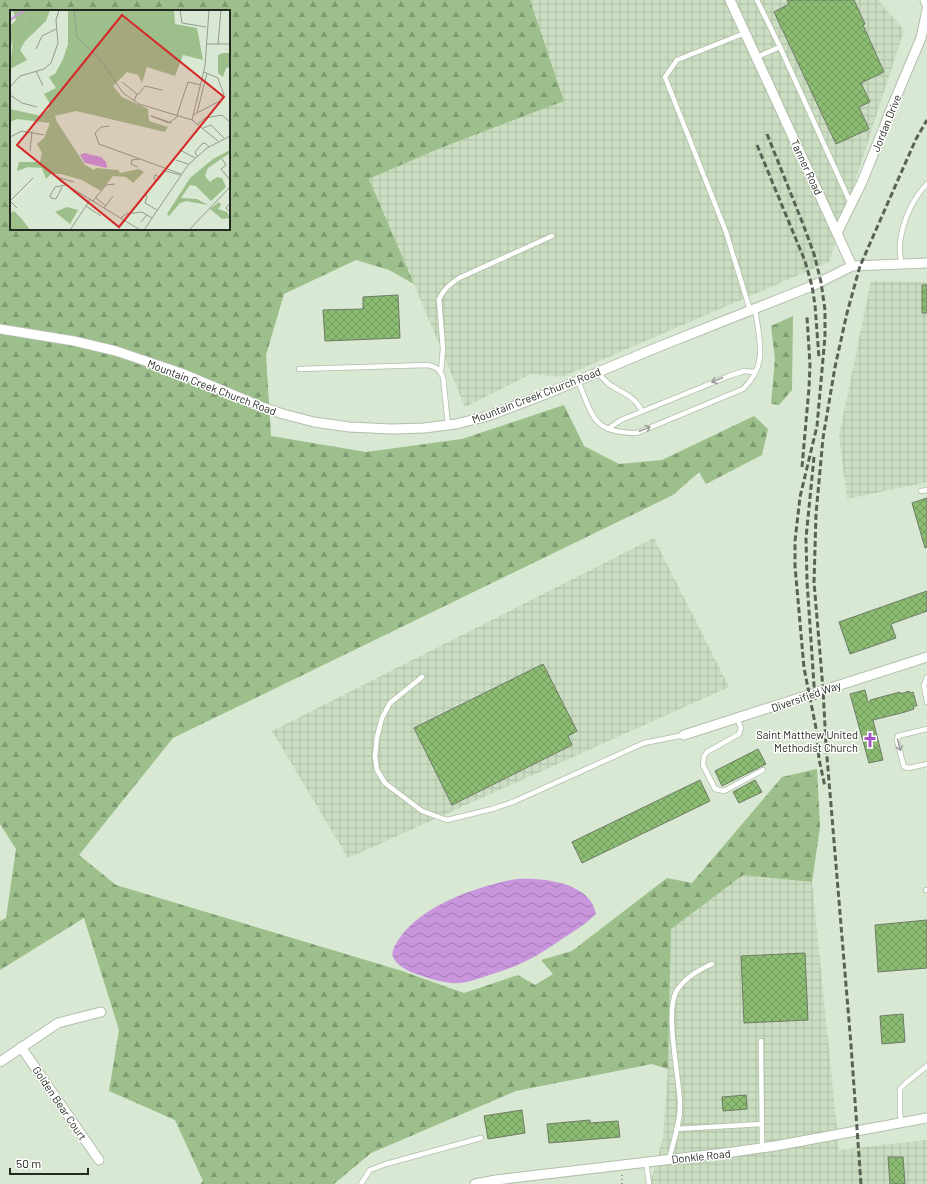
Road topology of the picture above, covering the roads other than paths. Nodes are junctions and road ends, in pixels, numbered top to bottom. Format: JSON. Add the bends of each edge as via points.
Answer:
{"nodes":[{"id":1,"x":730,"y":0,"type":"edge"},
{"id":2,"x":757,"y":0,"type":"edge"},
{"id":3,"x":925,"y":0,"type":"edge"},
{"id":4,"x":927,"y":5,"type":"edge"},
{"id":5,"x":927,"y":10,"type":"edge"},
{"id":6,"x":746,"y":33,"type":"junction"},
{"id":7,"x":780,"y":47,"type":"junction"},
{"id":8,"x":757,"y":57,"type":"junction"},
{"id":9,"x":927,"y":184,"type":"edge"},
{"id":10,"x":851,"y":204,"type":"junction"},
{"id":11,"x":837,"y":233,"type":"junction"},
{"id":12,"x":552,"y":236,"type":"dead end"},
{"id":13,"x":927,"y":263,"type":"edge"},
{"id":14,"x":901,"y":264,"type":"junction"},
{"id":15,"x":852,"y":266,"type":"junction"},
{"id":16,"x":753,"y":309,"type":"junction"},
{"id":17,"x":0,"y":329,"type":"edge"},
{"id":18,"x":299,"y":369,"type":"dead end"},
{"id":19,"x":441,"y":371,"type":"junction"},
{"id":20,"x":598,"y":372,"type":"junction"},
{"id":21,"x":755,"y":372,"type":"junction"},
{"id":22,"x":578,"y":380,"type":"junction"},
{"id":23,"x":642,"y":411,"type":"junction"},
{"id":24,"x":448,"y":425,"type":"junction"},
{"id":25,"x":608,"y":429,"type":"junction"},
{"id":26,"x":927,"y":490,"type":"edge"},
{"id":27,"x":921,"y":491,"type":"dead end"},
{"id":28,"x":927,"y":656,"type":"edge"},
{"id":29,"x":422,"y":677,"type":"dead end"},
{"id":30,"x":927,"y":677,"type":"edge"},
{"id":31,"x":927,"y":702,"type":"edge"},
{"id":32,"x":737,"y":718,"type":"junction"},
{"id":33,"x":927,"y":730,"type":"edge"},
{"id":34,"x":684,"y":735,"type":"joint"},
{"id":35,"x":927,"y":764,"type":"edge"},
{"id":36,"x":763,"y":770,"type":"dead end"},
{"id":37,"x":712,"y":964,"type":"dead end"},
{"id":38,"x":101,"y":1012,"type":"dead end"},
{"id":39,"x":761,"y":1041,"type":"dead end"},
{"id":40,"x":21,"y":1047,"type":"junction"},
{"id":41,"x":0,"y":1062,"type":"edge"},
{"id":42,"x":927,"y":1066,"type":"edge"},
{"id":43,"x":927,"y":1118,"type":"edge"},
{"id":44,"x":901,"y":1123,"type":"junction"},
{"id":45,"x":762,"y":1124,"type":"junction"},
{"id":46,"x":676,"y":1129,"type":"junction"},
{"id":47,"x":481,"y":1138,"type":"dead end"},
{"id":48,"x":762,"y":1148,"type":"junction"},
{"id":49,"x":98,"y":1160,"type":"dead end"},
{"id":50,"x":669,"y":1160,"type":"junction"},
{"id":51,"x":646,"y":1162,"type":"junction"},
{"id":52,"x":361,"y":1184,"type":"edge"},
{"id":53,"x":475,"y":1184,"type":"edge"},
{"id":54,"x":649,"y":1184,"type":"edge"}],
"edges":[{"from":1,"to":6,"type":"street","name":"Tanner Road"},
{"from":2,"to":7,"type":"lane"},
{"from":3,"to":4,"type":"street"},
{"from":5,"to":10,"type":"street","name":"Jordan Drive","via":[[921,38]]},
{"from":6,"to":8,"type":"street","name":"Tanner Road"},
{"from":6,"to":16,"type":"lane","via":[[677,60],[665,77],[726,232]]},
{"from":7,"to":8,"type":"lane"},
{"from":7,"to":10,"type":"lane"},
{"from":8,"to":11,"type":"street","name":"Tanner Road"},
{"from":9,"to":14,"type":"lane","via":[[915,198],[908,213],[900,243]]},
{"from":10,"to":11,"type":"street","name":"Jordan Drive"},
{"from":11,"to":15,"type":"street","name":"Tanner Road"},
{"from":12,"to":19,"type":"lane","via":[[459,278],[443,291],[440,299],[444,350]]},
{"from":13,"to":14,"type":"street"},
{"from":14,"to":15,"type":"street"},
{"from":15,"to":16,"type":"street","name":"Mountain Creek Church Road","via":[[812,286]]},
{"from":16,"to":20,"type":"street","name":"Mountain Creek Church Road"},
{"from":16,"to":21,"type":"lane","via":[[761,357]]},
{"from":17,"to":24,"type":"street","name":"Mountain Creek Church Road","via":[[116,351],[182,373],[262,407],[314,422],[392,429]]},
{"from":18,"to":19,"type":"lane","via":[[428,365]]},
{"from":19,"to":24,"type":"lane"},
{"from":20,"to":22,"type":"street","name":"Mountain Creek Church Road"},
{"from":20,"to":23,"type":"lane","via":[[606,382],[636,402]]},
{"from":21,"to":23,"type":"lane","one_way":true,"via":[[729,376]]},
{"from":25,"to":21,"type":"lane","one_way":true,"via":[[637,433],[743,390]]},
{"from":22,"to":24,"type":"street","name":"Mountain Creek Church Road","via":[[488,416]]},
{"from":22,"to":25,"type":"lane","via":[[593,418],[599,425]]},
{"from":23,"to":25,"type":"lane"},
{"from":26,"to":27,"type":"lane"},
{"from":28,"to":32,"type":"street","name":"Diversified Way"},
{"from":29,"to":34,"type":"lane","via":[[390,703],[382,718],[375,756],[377,770],[385,783],[422,811],[447,820],[513,802],[644,743]]},
{"from":30,"to":31,"type":"lane","via":[[924,685]]},
{"from":32,"to":34,"type":"street","name":"Diversified Way"},
{"from":32,"to":36,"type":"lane","via":[[741,728],[739,734],[704,756],[703,765],[713,786],[719,791],[724,791]]},
{"from":33,"to":35,"type":"lane","one_way":true,"via":[[898,736],[897,741],[904,767]]},
{"from":37,"to":46,"type":"lane","via":[[700,969],[683,982],[671,1009],[680,1102]]},
{"from":38,"to":40,"type":"street","via":[[58,1023]]},
{"from":39,"to":45,"type":"lane"},
{"from":40,"to":41,"type":"street"},
{"from":40,"to":49,"type":"street","name":"Golden Bear Court"},
{"from":42,"to":44,"type":"lane","via":[[900,1089]]},
{"from":43,"to":44,"type":"street","name":"Donkle Road"},
{"from":44,"to":48,"type":"street","name":"Donkle Road"},
{"from":45,"to":46,"type":"lane"},
{"from":45,"to":48,"type":"lane"},
{"from":46,"to":50,"type":"lane"},
{"from":47,"to":52,"type":"lane","via":[[370,1170]]},
{"from":48,"to":50,"type":"street","name":"Donkle Road"},
{"from":50,"to":51,"type":"street","name":"Donkle Road"},
{"from":51,"to":53,"type":"street","name":"Donkle Road"},
{"from":51,"to":54,"type":"lane"}]}
